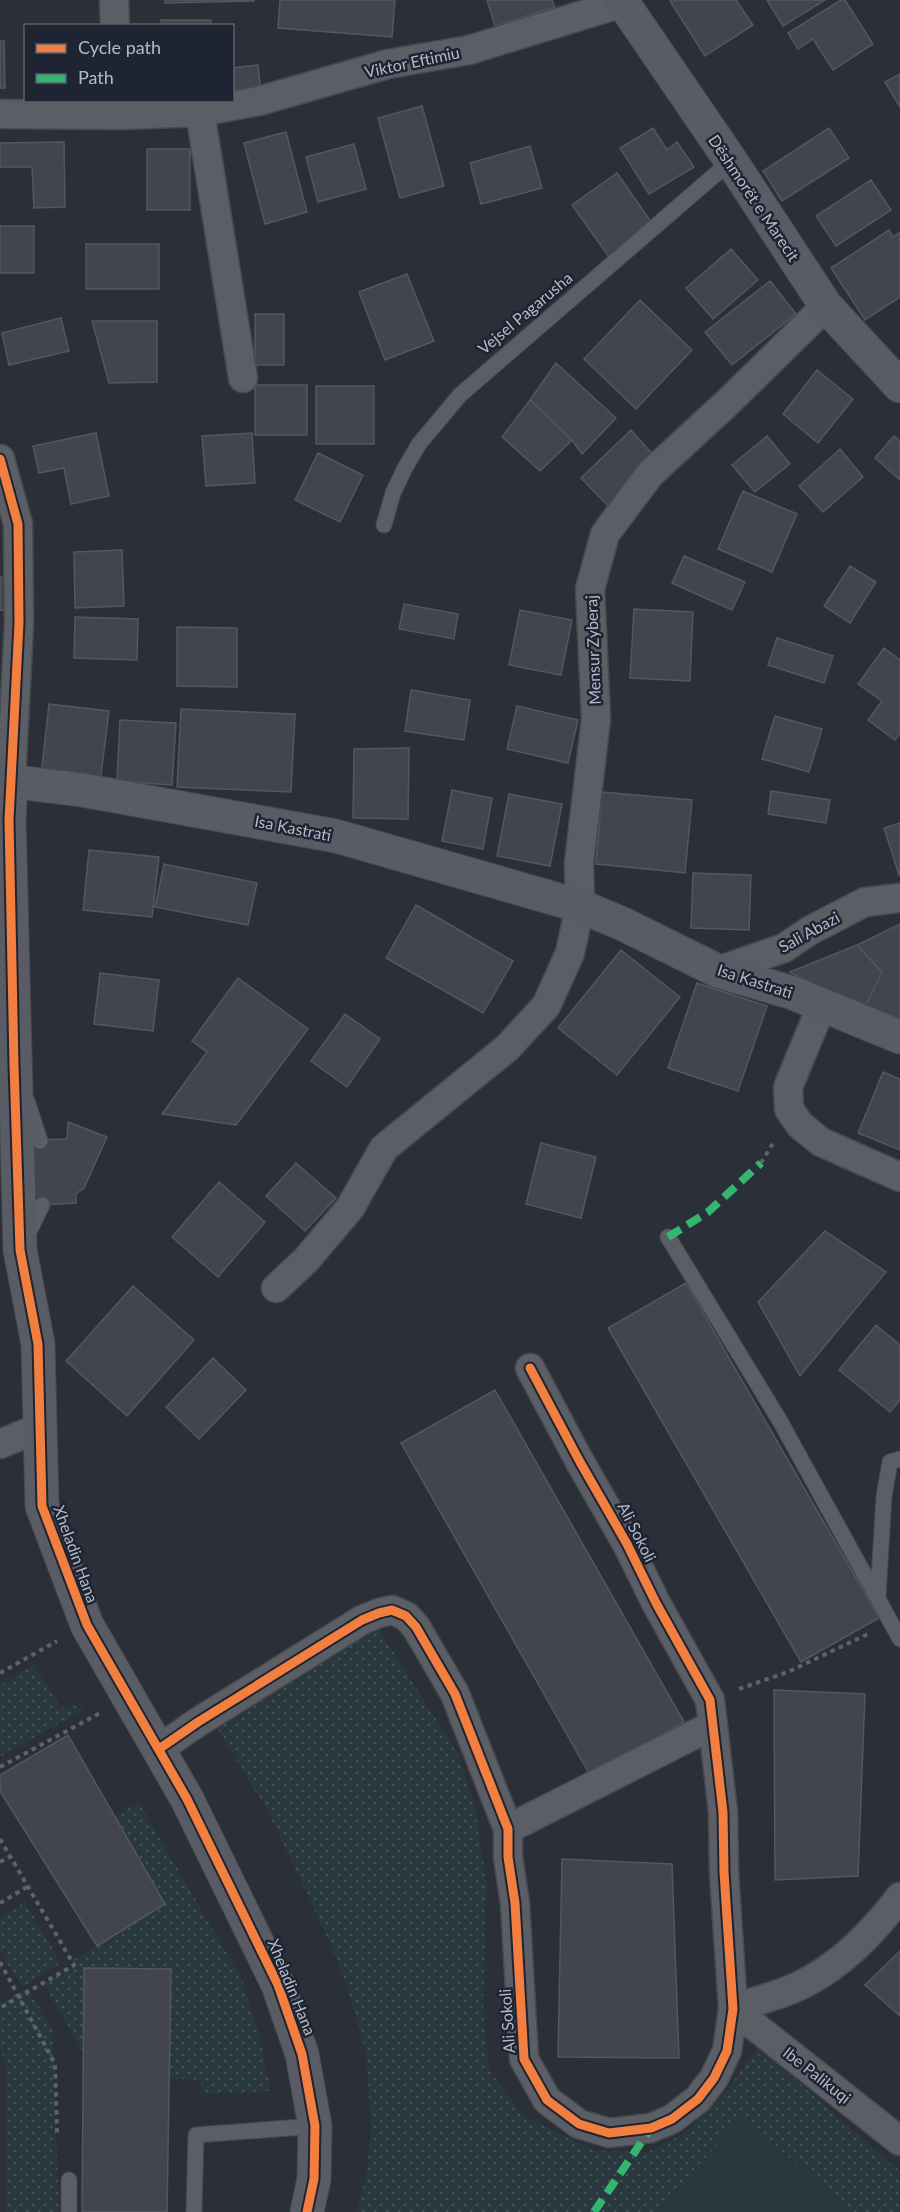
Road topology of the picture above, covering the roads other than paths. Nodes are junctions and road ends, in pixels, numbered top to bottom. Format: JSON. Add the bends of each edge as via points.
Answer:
{"nodes":[{"id":1,"x":114,"y":0,"type":"edge"},
{"id":2,"x":622,"y":2,"type":"edge"},
{"id":3,"x":115,"y":24,"type":"edge"},
{"id":4,"x":123,"y":108,"type":"edge"},
{"id":5,"x":200,"y":112,"type":"junction"},
{"id":6,"x":0,"y":114,"type":"edge"},
{"id":7,"x":731,"y":162,"type":"junction"},
{"id":8,"x":826,"y":306,"type":"junction"},
{"id":9,"x":243,"y":378,"type":"dead end"},
{"id":10,"x":900,"y":386,"type":"edge"},
{"id":11,"x":0,"y":459,"type":"edge"},
{"id":12,"x":384,"y":525,"type":"dead end"},
{"id":13,"x":5,"y":780,"type":"edge"},
{"id":14,"x":900,"y":898,"type":"edge"},
{"id":15,"x":580,"y":906,"type":"junction"},
{"id":16,"x":718,"y":971,"type":"junction"},
{"id":17,"x":822,"y":1005,"type":"junction"},
{"id":18,"x":900,"y":1036,"type":"edge"},
{"id":19,"x":14,"y":1065,"type":"junction"},
{"id":20,"x":40,"y":1141,"type":"dead end"},
{"id":21,"x":900,"y":1177,"type":"edge"},
{"id":22,"x":42,"y":1205,"type":"dead end"},
{"id":23,"x":668,"y":1236,"type":"dead end"},
{"id":24,"x":20,"y":1250,"type":"junction"},
{"id":25,"x":276,"y":1288,"type":"dead end"},
{"id":26,"x":530,"y":1368,"type":"dead end"},
{"id":27,"x":41,"y":1427,"type":"junction"},
{"id":28,"x":0,"y":1444,"type":"edge"},
{"id":29,"x":900,"y":1459,"type":"edge"},
{"id":30,"x":878,"y":1596,"type":"junction"},
{"id":31,"x":900,"y":1639,"type":"edge"},
{"id":32,"x":711,"y":1712,"type":"junction"},
{"id":33,"x":159,"y":1749,"type":"junction"},
{"id":34,"x":508,"y":1829,"type":"junction"},
{"id":35,"x":900,"y":1897,"type":"edge"},
{"id":36,"x":732,"y":2009,"type":"junction"},
{"id":37,"x":315,"y":2126,"type":"junction"},
{"id":38,"x":900,"y":2141,"type":"edge"},
{"id":39,"x":69,"y":2180,"type":"dead end"},
{"id":40,"x":69,"y":2212,"type":"edge"},
{"id":41,"x":194,"y":2212,"type":"edge"},
{"id":42,"x":308,"y":2212,"type":"edge"}],
"edges":[{"from":1,"to":3,"type":"street"},
{"from":2,"to":5,"type":"street","name":"Viktor Eftimiu","via":[[469,50],[388,64]]},
{"from":2,"to":7,"type":"street","name":"Dëshmorët e Marecit"},
{"from":4,"to":5,"type":"street","name":"Viktor Eftimiu"},
{"from":4,"to":6,"type":"street","name":"Viktor Eftimiu"},
{"from":5,"to":9,"type":"street"},
{"from":7,"to":8,"type":"street","name":"Dëshmorët e Marecit"},
{"from":7,"to":12,"type":"lane","name":"Vejsel Pagarusha","via":[[460,395],[419,444],[393,494]]},
{"from":8,"to":10,"type":"street","name":"Dëshmorët e Marecit"},
{"from":8,"to":15,"type":"street","name":"Mensur Zyberaj","via":[[650,474],[605,534],[590,589],[596,719],[579,863]]},
{"from":11,"to":13,"type":"street","via":[[18,524],[20,623]]},
{"from":13,"to":15,"type":"street","name":"Isa Kastrati","via":[[336,836]]},
{"from":13,"to":19,"type":"street","name":"Xheladin Hana"},
{"from":14,"to":16,"type":"street","name":"Sali Abazi","via":[[865,902],[784,948]]},
{"from":15,"to":16,"type":"street","name":"Isa Kastrati"},
{"from":15,"to":25,"type":"street","via":[[570,953],[546,1006],[507,1048],[384,1148],[350,1208],[306,1260]]},
{"from":16,"to":17,"type":"street","name":"Isa Kastrati"},
{"from":17,"to":18,"type":"street","name":"Isa Kastrati"},
{"from":17,"to":21,"type":"street","via":[[788,1087],[789,1109],[800,1125],[821,1142]]},
{"from":19,"to":20,"type":"lane"},
{"from":19,"to":24,"type":"street","name":"Xheladin Hana"},
{"from":22,"to":24,"type":"lane"},
{"from":23,"to":30,"type":"lane","via":[[780,1421]]},
{"from":24,"to":27,"type":"street","name":"Xheladin Hana","via":[[38,1344]]},
{"from":26,"to":32,"type":"street","name":"Ali Sokoli","via":[[627,1544]]},
{"from":27,"to":28,"type":"street"},
{"from":27,"to":33,"type":"street","name":"Xheladin Hana","via":[[42,1506],[87,1625]]},
{"from":29,"to":30,"type":"lane","via":[[890,1462],[884,1496]]},
{"from":30,"to":31,"type":"lane"},
{"from":32,"to":34,"type":"street"},
{"from":32,"to":36,"type":"street","name":"Ali Sokoli","via":[[723,1812]]},
{"from":33,"to":34,"type":"street","name":"Ali Sokoli","via":[[362,1620],[392,1610],[406,1616],[416,1627],[455,1694]]},
{"from":33,"to":37,"type":"street","name":"Xheladin Hana","via":[[278,1985],[302,2054]]},
{"from":34,"to":36,"type":"street","name":"Ali Sokoli","via":[[524,2059],[548,2100],[579,2124],[609,2133],[651,2128],[672,2119],[698,2099],[714,2078],[727,2051]]},
{"from":35,"to":36,"type":"street","via":[[873,1932],[836,1964],[799,1986]]},
{"from":36,"to":38,"type":"street","name":"Ibe Palikuqi"},
{"from":37,"to":41,"type":"lane","via":[[196,2135]]},
{"from":37,"to":42,"type":"street","name":"Xheladin Hana","via":[[314,2180]]},
{"from":39,"to":40,"type":"lane"}]}
